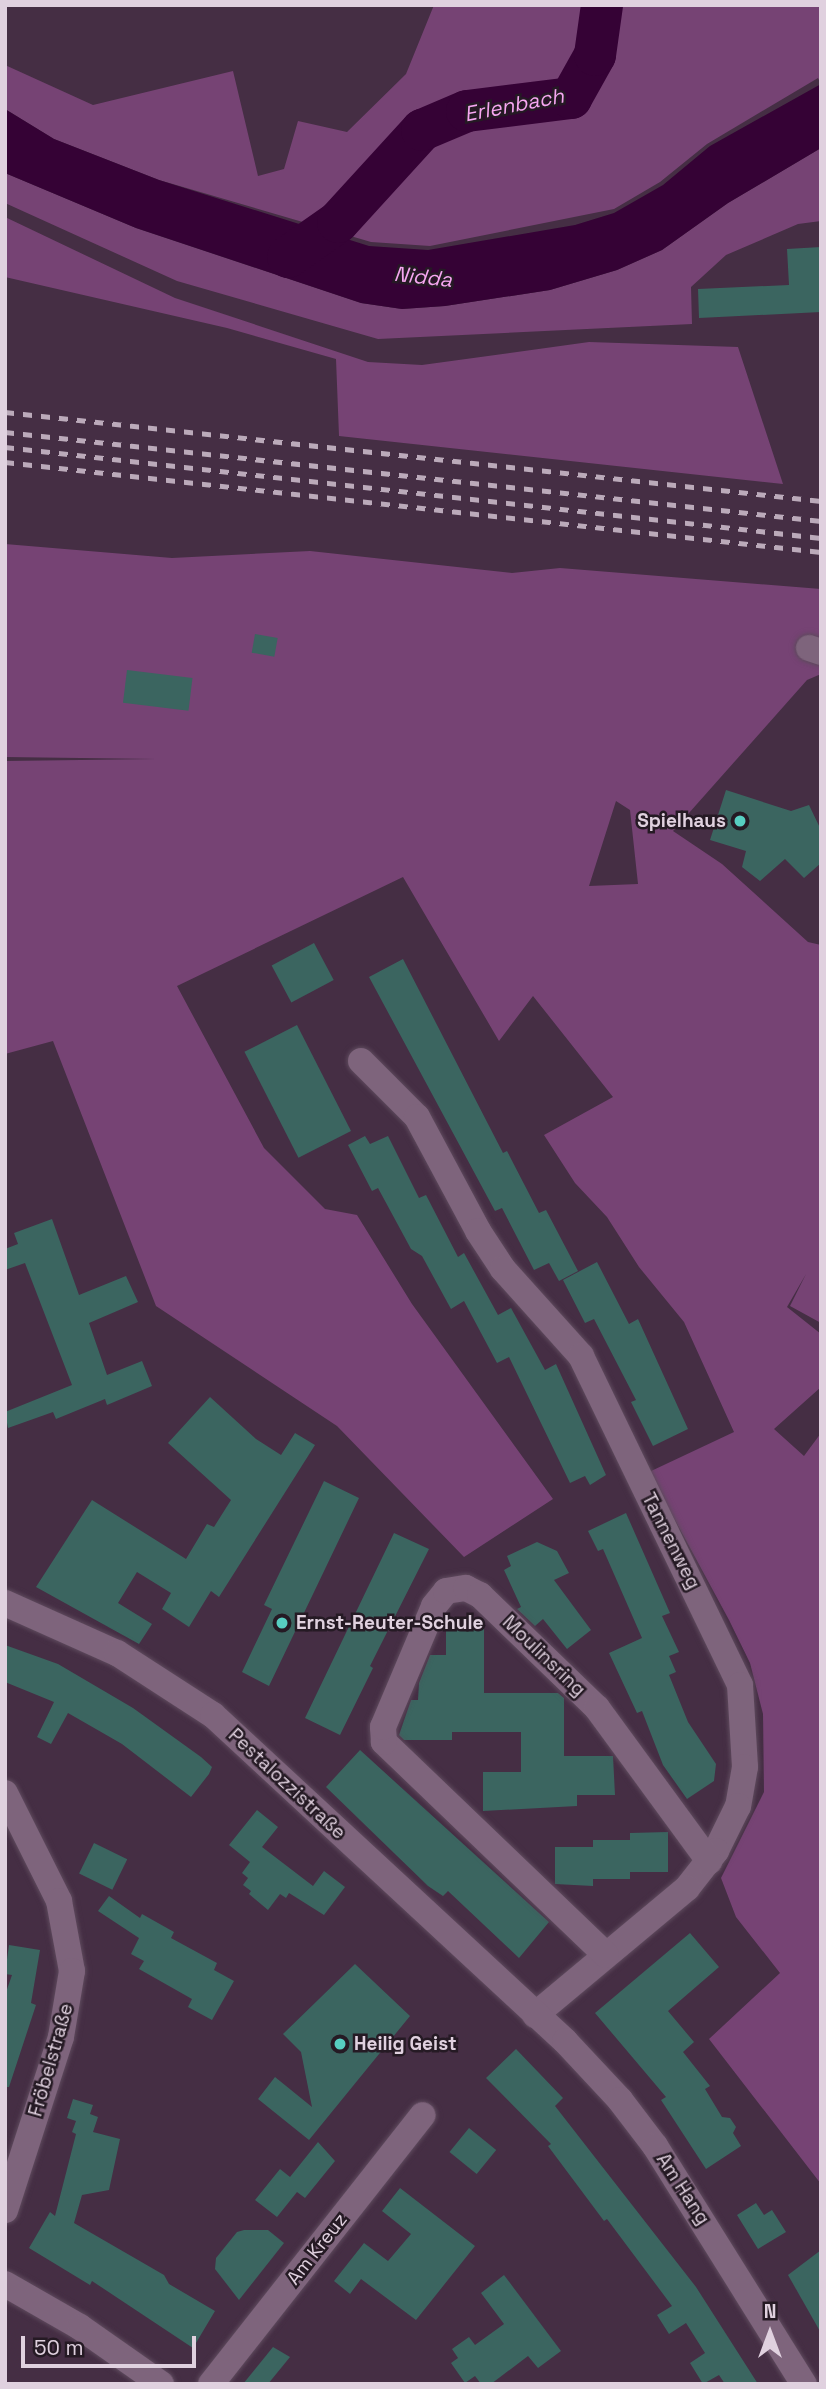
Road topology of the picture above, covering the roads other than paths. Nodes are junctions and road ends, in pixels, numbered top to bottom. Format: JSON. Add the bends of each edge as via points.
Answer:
{"nodes":[{"id":1,"x":361,"y":1061,"type":"dead end"},
{"id":2,"x":5,"y":1603,"type":"edge"},
{"id":3,"x":5,"y":1793,"type":"edge"},
{"id":4,"x":709,"y":1861,"type":"junction"},
{"id":5,"x":606,"y":1955,"type":"junction"},
{"id":6,"x":535,"y":2015,"type":"junction"},
{"id":7,"x":423,"y":2115,"type":"dead end"},
{"id":8,"x":5,"y":2210,"type":"edge"},
{"id":9,"x":5,"y":2284,"type":"edge"},
{"id":10,"x":161,"y":2384,"type":"edge"},
{"id":11,"x":211,"y":2384,"type":"edge"},
{"id":12,"x":804,"y":2384,"type":"edge"}],
"edges":[{"from":1,"to":4,"type":"street","name":"Tannenweg","via":[[417,1116],[503,1269],[581,1356],[734,1666],[744,1710],[745,1767],[738,1805]]},
{"from":2,"to":6,"type":"street","name":"Pestalozzistraße","via":[[117,1653],[212,1715]]},
{"from":3,"to":8,"type":"street","name":"Fröbelstraße","via":[[59,1901],[72,1971],[61,2037]]},
{"from":4,"to":5,"type":"street","name":"Tannenweg","via":[[687,1888]]},
{"from":4,"to":5,"type":"street","name":"Moulinsring","via":[[597,1708],[480,1595],[466,1588],[446,1591],[434,1606],[383,1727],[384,1742]]},
{"from":5,"to":6,"type":"street","name":"Tannenweg"},
{"from":6,"to":12,"type":"street","name":"Am Hang","via":[[595,2071],[655,2146]]},
{"from":7,"to":11,"type":"street","name":"Am Kreuz"},
{"from":9,"to":10,"type":"street","via":[[80,2327]]}]}
